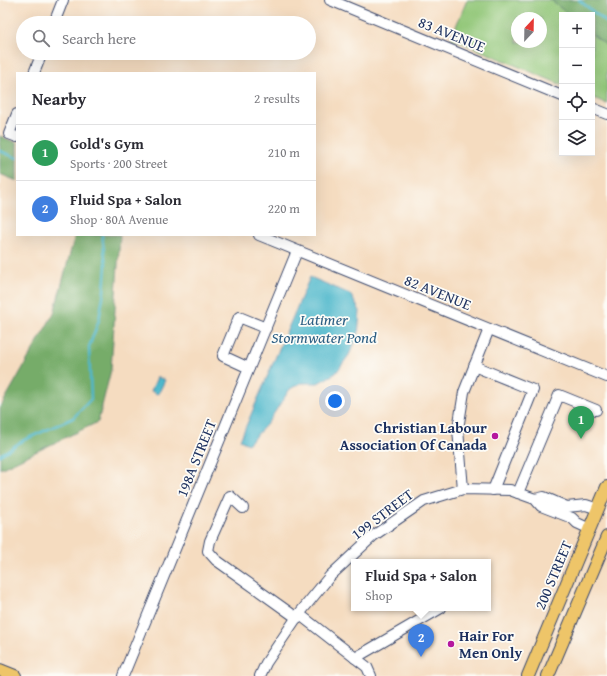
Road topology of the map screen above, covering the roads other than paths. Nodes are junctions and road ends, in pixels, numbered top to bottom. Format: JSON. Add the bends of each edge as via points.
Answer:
{"nodes":[{"id":1,"x":63,"y":0,"type":"edge"},
{"id":2,"x":330,"y":0,"type":"edge"},
{"id":3,"x":57,"y":16,"type":"edge"},
{"id":4,"x":39,"y":60,"type":"edge"},
{"id":5,"x":34,"y":72,"type":"edge"},
{"id":6,"x":559,"y":95,"type":"edge"},
{"id":7,"x":595,"y":109,"type":"edge"},
{"id":8,"x":607,"y":114,"type":"edge"},
{"id":9,"x":16,"y":120,"type":"edge"},
{"id":10,"x":13,"y":136,"type":"edge"},
{"id":11,"x":260,"y":236,"type":"edge"},
{"id":12,"x":297,"y":251,"type":"junction"},
{"id":13,"x":266,"y":328,"type":"junction"},
{"id":14,"x":489,"y":329,"type":"junction"},
{"id":15,"x":474,"y":366,"type":"junction"},
{"id":16,"x":249,"y":368,"type":"junction"},
{"id":17,"x":607,"y":377,"type":"edge"},
{"id":18,"x":596,"y":410,"type":"dead end"},
{"id":19,"x":607,"y":487,"type":"edge"},
{"id":20,"x":464,"y":489,"type":"junction"},
{"id":21,"x":493,"y":490,"type":"junction"},
{"id":22,"x":518,"y":493,"type":"junction"},
{"id":23,"x":535,"y":499,"type":"junction"},
{"id":24,"x":243,"y":508,"type":"dead end"},
{"id":25,"x":598,"y":509,"type":"junction"},
{"id":26,"x":590,"y":529,"type":"junction"},
{"id":27,"x":607,"y":537,"type":"edge"},
{"id":28,"x":436,"y":611,"type":"edge"},
{"id":29,"x":298,"y":616,"type":"junction"},
{"id":30,"x":355,"y":658,"type":"junction"},
{"id":31,"x":0,"y":670,"type":"edge"},
{"id":32,"x":15,"y":676,"type":"edge"},
{"id":33,"x":123,"y":676,"type":"edge"},
{"id":34,"x":260,"y":676,"type":"edge"},
{"id":35,"x":371,"y":676,"type":"edge"},
{"id":36,"x":528,"y":676,"type":"edge"},
{"id":37,"x":548,"y":676,"type":"edge"}],
"edges":[{"from":1,"to":3,"type":"street"},
{"from":2,"to":6,"type":"street","name":"83 AVENUE"},
{"from":4,"to":5,"type":"street"},
{"from":7,"to":8,"type":"street"},
{"from":9,"to":10,"type":"street"},
{"from":11,"to":12,"type":"street","name":"82 AVENUE"},
{"from":12,"to":13,"type":"street","name":"198A STREET"},
{"from":12,"to":14,"type":"street","name":"82 AVENUE"},
{"from":13,"to":16,"type":"street","name":"198A STREET"},
{"from":13,"to":16,"type":"street","via":[[239,317],[223,356]]},
{"from":14,"to":15,"type":"street"},
{"from":14,"to":17,"type":"street","name":"82 AVENUE"},
{"from":15,"to":20,"type":"street","via":[[464,392],[458,429]]},
{"from":15,"to":21,"type":"street","via":[[533,390]]},
{"from":16,"to":33,"type":"street","name":"198A STREET"},
{"from":18,"to":22,"type":"street","via":[[555,393]]},
{"from":19,"to":25,"type":"main road","name":"200 STREET"},
{"from":20,"to":21,"type":"street","name":"199 STREET"},
{"from":20,"to":29,"type":"street","name":"199 STREET","via":[[424,501],[373,536],[330,576]]},
{"from":21,"to":22,"type":"street","name":"199 STREET","via":[[510,490]]},
{"from":22,"to":23,"type":"street","name":"199 STREET"},
{"from":23,"to":25,"type":"street","via":[[544,497],[567,507],[586,505]]},
{"from":23,"to":26,"type":"street","via":[[541,506],[572,518]]},
{"from":24,"to":29,"type":"street","via":[[230,496],[208,551],[216,560]]},
{"from":25,"to":26,"type":"main road","name":"200 STREET"},
{"from":26,"to":36,"type":"main road","name":"200 STREET"},
{"from":27,"to":37,"type":"main road"},
{"from":28,"to":30,"type":"street"},
{"from":29,"to":30,"type":"street"},
{"from":29,"to":34,"type":"street","name":"199 STREET"},
{"from":30,"to":35,"type":"street","via":[[367,667]]},
{"from":31,"to":32,"type":"main road"}]}
